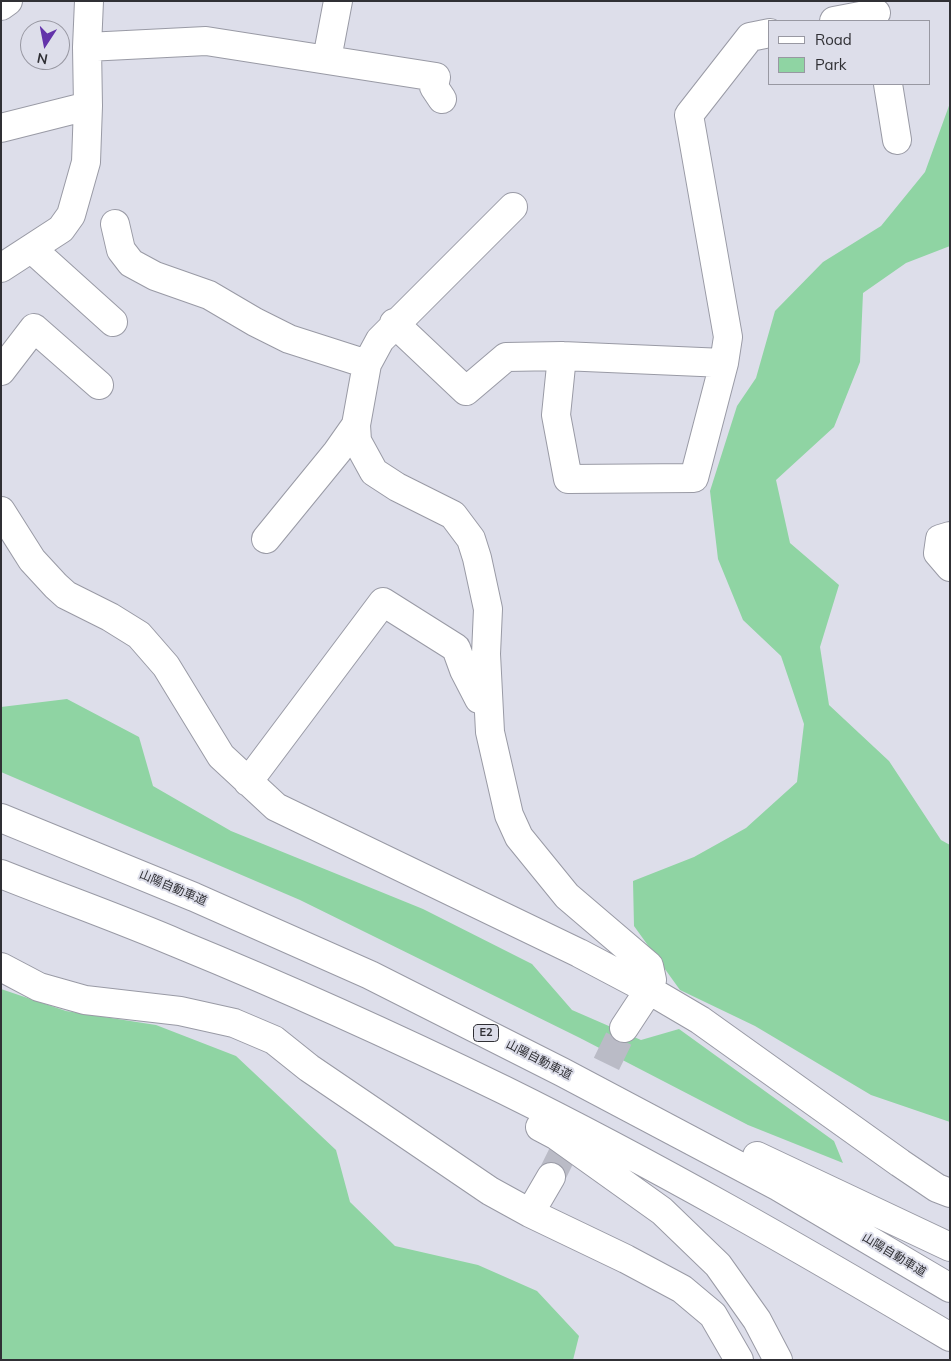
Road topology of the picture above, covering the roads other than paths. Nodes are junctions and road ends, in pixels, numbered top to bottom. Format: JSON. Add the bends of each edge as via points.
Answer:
{"nodes":[{"id":1,"x":8,"y":1,"type":"edge"},
{"id":2,"x":88,"y":1,"type":"edge"},
{"id":3,"x":338,"y":1,"type":"edge"},
{"id":4,"x":1,"y":6,"type":"edge"},
{"id":5,"x":876,"y":12,"type":"edge"},
{"id":6,"x":839,"y":20,"type":"edge"},
{"id":7,"x":768,"y":34,"type":"edge"},
{"id":8,"x":87,"y":47,"type":"junction"},
{"id":9,"x":327,"y":59,"type":"junction"},
{"id":10,"x":888,"y":85,"type":"edge"},
{"id":11,"x":442,"y":98,"type":"dead end"},
{"id":12,"x":88,"y":106,"type":"junction"},
{"id":13,"x":1,"y":128,"type":"edge"},
{"id":14,"x":897,"y":140,"type":"dead end"},
{"id":15,"x":513,"y":207,"type":"dead end"},
{"id":16,"x":115,"y":224,"type":"dead end"},
{"id":17,"x":32,"y":249,"type":"junction"},
{"id":18,"x":1,"y":268,"type":"edge"},
{"id":19,"x":113,"y":322,"type":"dead end"},
{"id":20,"x":394,"y":323,"type":"junction"},
{"id":21,"x":562,"y":356,"type":"junction"},
{"id":22,"x":724,"y":363,"type":"junction"},
{"id":23,"x":367,"y":364,"type":"junction"},
{"id":24,"x":1,"y":371,"type":"edge"},
{"id":25,"x":100,"y":385,"type":"dead end"},
{"id":26,"x":356,"y":425,"type":"junction"},
{"id":27,"x":1,"y":511,"type":"edge"},
{"id":28,"x":950,"y":536,"type":"edge"},
{"id":29,"x":266,"y":540,"type":"dead end"},
{"id":30,"x":950,"y":567,"type":"edge"},
{"id":31,"x":488,"y":702,"type":"junction"},
{"id":32,"x":248,"y":782,"type":"junction"},
{"id":33,"x":1,"y":818,"type":"edge"},
{"id":34,"x":1,"y":875,"type":"edge"},
{"id":35,"x":1,"y":967,"type":"edge"},
{"id":36,"x":370,"y":975,"type":"junction"},
{"id":37,"x":649,"y":990,"type":"junction"},
{"id":38,"x":624,"y":1028,"type":"tunnel mouth"},
{"id":39,"x":551,"y":1177,"type":"tunnel mouth"},
{"id":40,"x":950,"y":1193,"type":"edge"},
{"id":41,"x":530,"y":1213,"type":"junction"},
{"id":42,"x":950,"y":1247,"type":"edge"},
{"id":43,"x":950,"y":1288,"type":"edge"},
{"id":44,"x":950,"y":1337,"type":"edge"},
{"id":45,"x":739,"y":1360,"type":"edge"},
{"id":46,"x":778,"y":1360,"type":"edge"}],
"edges":[{"from":1,"to":4,"type":"main road"},
{"from":2,"to":8,"type":"main road"},
{"from":3,"to":9,"type":"main road"},
{"from":5,"to":6,"type":"main road"},
{"from":7,"to":22,"type":"main road","via":[[750,37],[688,115],[728,337]]},
{"from":8,"to":9,"type":"main road","via":[[206,41]]},
{"from":8,"to":12,"type":"main road"},
{"from":9,"to":11,"type":"main road","via":[[436,77],[434,87]]},
{"from":10,"to":14,"type":"main road"},
{"from":12,"to":13,"type":"main road"},
{"from":12,"to":17,"type":"main road","via":[[86,162],[71,215],[61,229]]},
{"from":15,"to":20,"type":"main road"},
{"from":16,"to":23,"type":"main road","via":[[121,250],[131,263],[155,276],[210,295],[289,339]]},
{"from":17,"to":18,"type":"main road"},
{"from":17,"to":19,"type":"main road"},
{"from":20,"to":21,"type":"main road","via":[[466,391],[506,357]]},
{"from":20,"to":23,"type":"main road"},
{"from":21,"to":22,"type":"main road"},
{"from":21,"to":22,"type":"main road","via":[[556,415],[568,479],[694,478]]},
{"from":23,"to":26,"type":"main road"},
{"from":24,"to":25,"type":"main road","via":[[34,328]]},
{"from":26,"to":29,"type":"main road"},
{"from":26,"to":31,"type":"main road","via":[[357,441],[374,472],[454,515],[471,539],[488,608]]},
{"from":27,"to":32,"type":"main road","via":[[32,560],[66,595],[139,635],[166,666],[221,756]]},
{"from":28,"to":30,"type":"main road","via":[[940,539],[938,553]]},
{"from":31,"to":32,"type":"main road","via":[[479,699],[456,648],[383,602]]},
{"from":31,"to":37,"type":"main road","via":[[490,732],[509,815],[519,837],[567,896],[649,966],[652,980]]},
{"from":32,"to":37,"type":"main road","via":[[276,807]]},
{"from":33,"to":36,"type":"main road","name":"山陽自動車道","number":"E2","via":[[194,897]]},
{"from":34,"to":44,"type":"main road","via":[[178,944],[357,1021],[504,1090],[818,1258]]},
{"from":34,"to":46,"type":"main road","via":[[366,1039],[490,1099],[557,1136],[662,1211],[718,1265],[757,1320]]},
{"from":35,"to":41,"type":"main road","via":[[39,986],[85,1000],[234,1022],[274,1040],[405,1134],[490,1191]]},
{"from":36,"to":42,"type":"main road"},
{"from":36,"to":43,"type":"main road","name":"山陽自動車道","number":"E2","via":[[779,1187]]},
{"from":37,"to":38,"type":"main road"},
{"from":37,"to":40,"type":"main road","via":[[700,1020],[900,1163]]},
{"from":39,"to":41,"type":"main road"},
{"from":41,"to":45,"type":"main road","via":[[682,1289],[713,1315]]}]}
